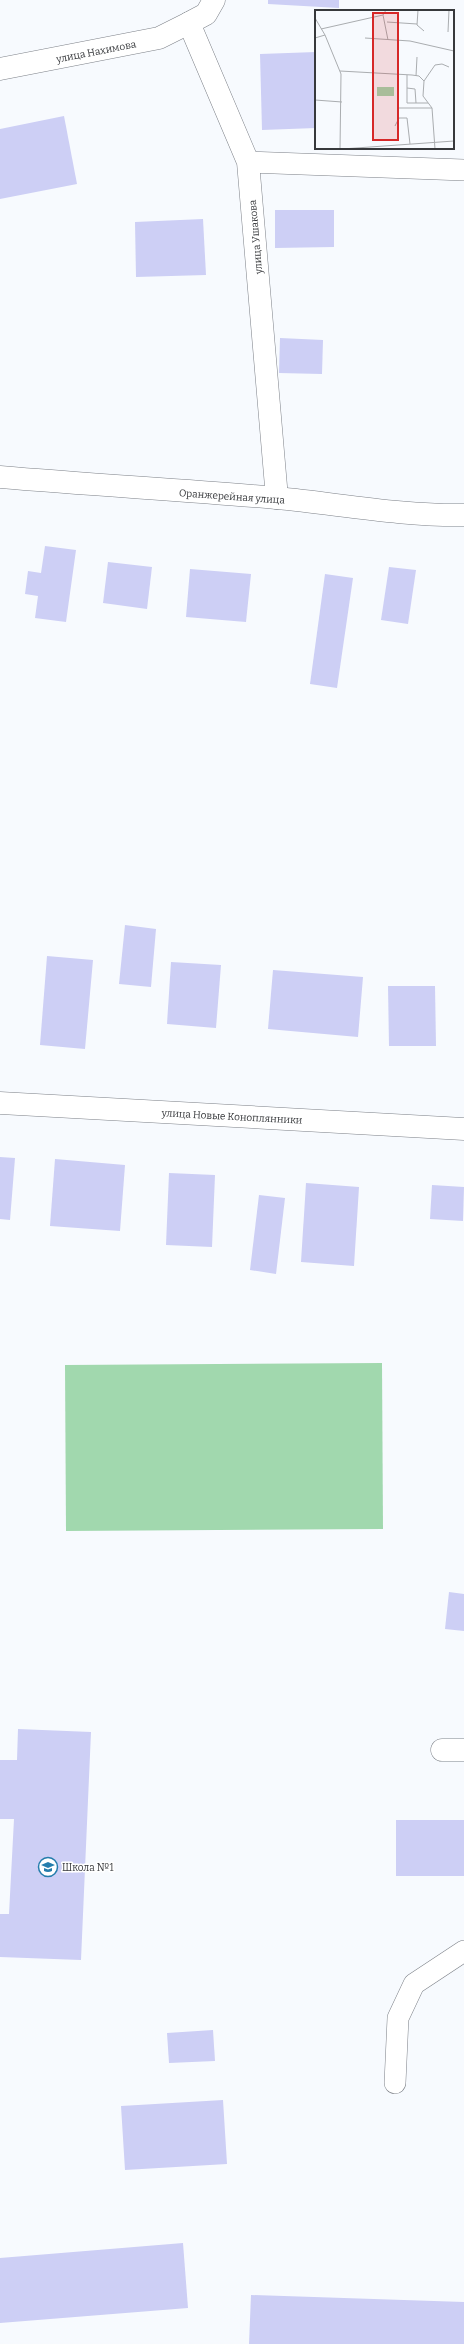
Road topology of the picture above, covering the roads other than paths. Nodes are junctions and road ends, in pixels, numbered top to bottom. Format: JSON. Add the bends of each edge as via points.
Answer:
{"nodes":[{"id":1,"x":214,"y":0,"type":"edge"},
{"id":2,"x":189,"y":23,"type":"junction"},
{"id":3,"x":0,"y":69,"type":"edge"},
{"id":4,"x":248,"y":162,"type":"junction"},
{"id":5,"x":464,"y":170,"type":"edge"},
{"id":6,"x":0,"y":477,"type":"edge"},
{"id":7,"x":277,"y":498,"type":"junction"},
{"id":8,"x":464,"y":515,"type":"edge"},
{"id":9,"x":0,"y":1103,"type":"edge"},
{"id":10,"x":464,"y":1129,"type":"edge"},
{"id":11,"x":442,"y":1750,"type":"dead end"},
{"id":12,"x":464,"y":1750,"type":"edge"},
{"id":13,"x":464,"y":1951,"type":"edge"},
{"id":14,"x":395,"y":2083,"type":"dead end"}],
"edges":[{"from":1,"to":2,"type":"street","via":[[206,14]]},
{"from":2,"to":3,"type":"street","name":"улица Нахимова","via":[[159,38]]},
{"from":2,"to":4,"type":"street","name":"улица Ушакова"},
{"from":4,"to":5,"type":"lane"},
{"from":4,"to":7,"type":"street","name":"улица Ушакова"},
{"from":6,"to":7,"type":"street","name":"Оранжерейная улица","via":[[114,488]]},
{"from":7,"to":8,"type":"street","name":"Оранжерейная улица","via":[[436,516]]},
{"from":9,"to":10,"type":"street","name":"улица Новые Коноплянники"},
{"from":11,"to":12,"type":"street"},
{"from":13,"to":14,"type":"lane","via":[[414,1984],[398,2018]]}]}
